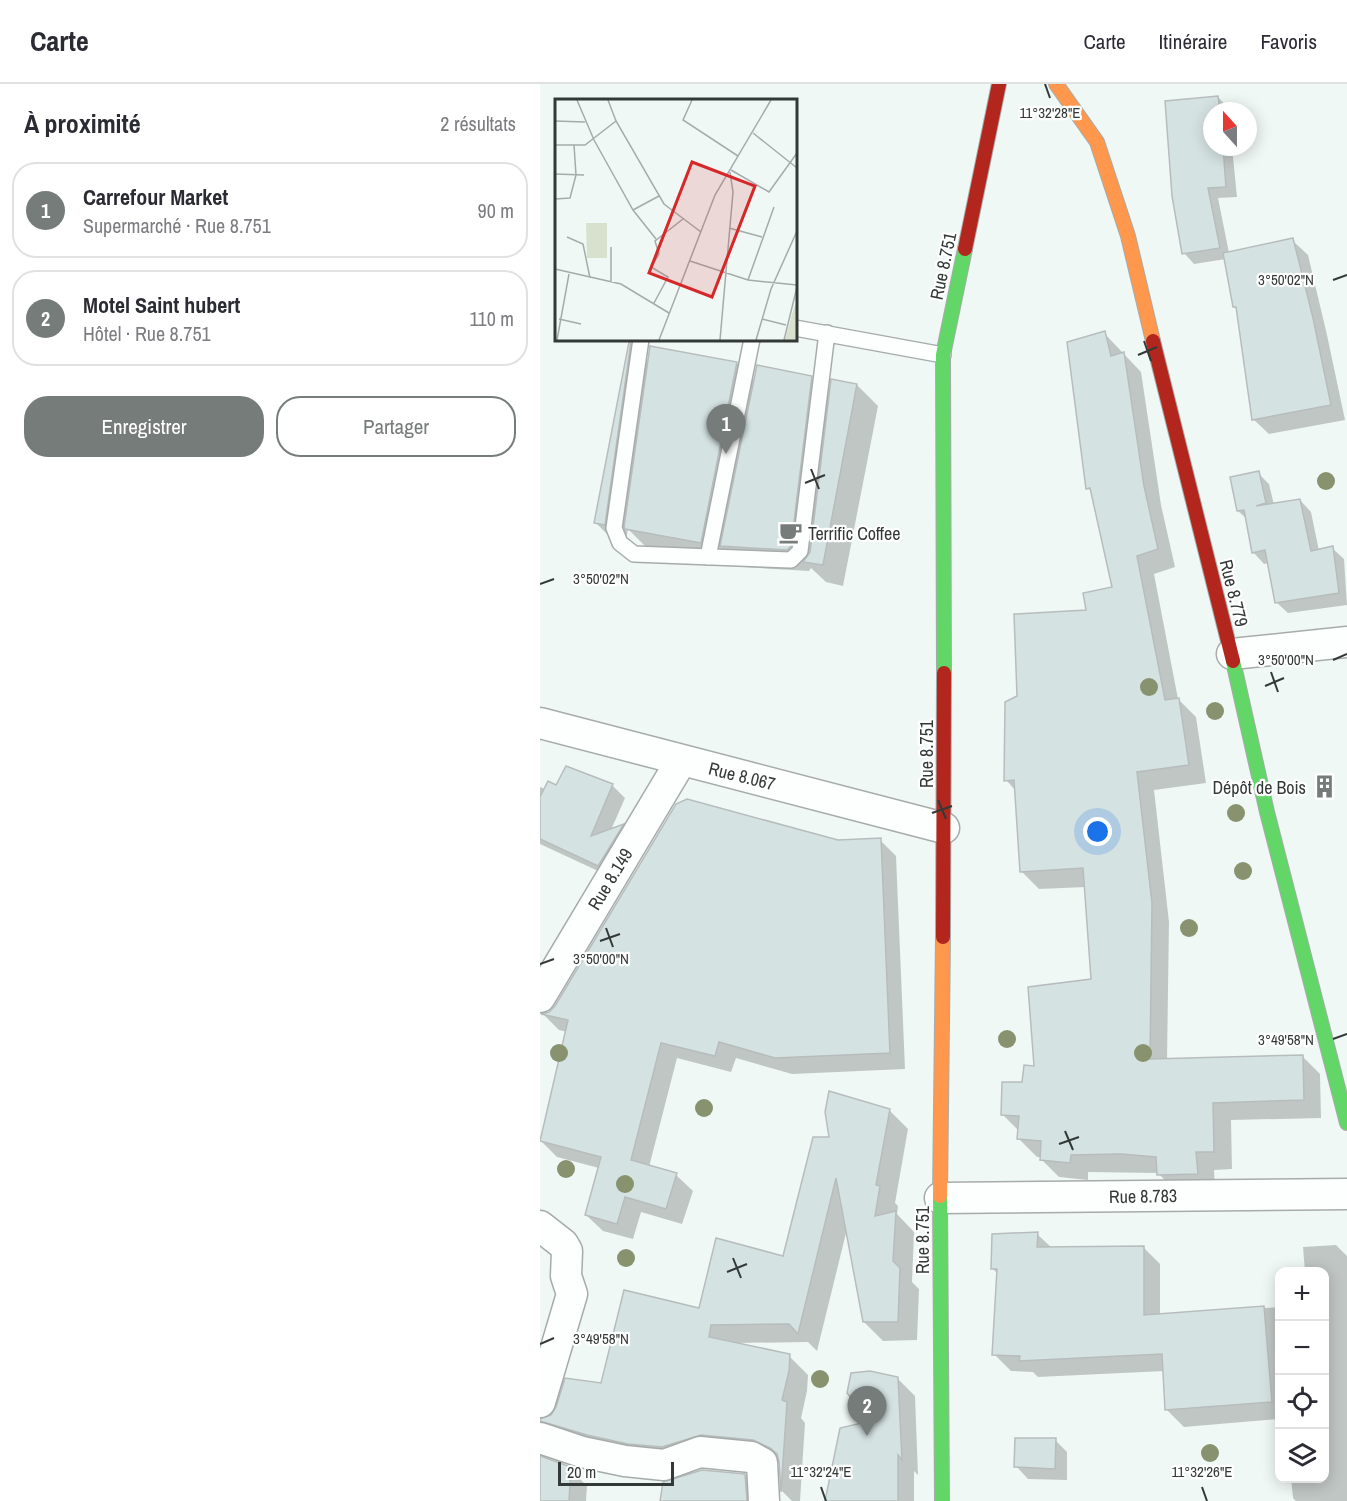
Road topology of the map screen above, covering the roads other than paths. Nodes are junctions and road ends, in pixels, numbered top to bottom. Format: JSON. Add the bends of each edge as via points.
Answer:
{"nodes":[{"id":1,"x":999,"y":84,"type":"edge"},
{"id":2,"x":1056,"y":84,"type":"edge"},
{"id":3,"x":796,"y":328,"type":"edge"},
{"id":4,"x":827,"y":333,"type":"junction"},
{"id":5,"x":641,"y":340,"type":"edge"},
{"id":6,"x":752,"y":340,"type":"edge"},
{"id":7,"x":943,"y":354,"type":"junction"},
{"id":8,"x":708,"y":557,"type":"junction"},
{"id":9,"x":1347,"y":642,"type":"edge"},
{"id":10,"x":1232,"y":654,"type":"junction"},
{"id":11,"x":540,"y":723,"type":"edge"},
{"id":12,"x":681,"y":761,"type":"junction"},
{"id":13,"x":944,"y":828,"type":"junction"},
{"id":14,"x":540,"y":997,"type":"edge"},
{"id":15,"x":1347,"y":1123,"type":"edge"},
{"id":16,"x":1347,"y":1194,"type":"edge"},
{"id":17,"x":940,"y":1198,"type":"junction"},
{"id":18,"x":540,"y":1226,"type":"edge"},
{"id":19,"x":540,"y":1402,"type":"edge"},
{"id":20,"x":540,"y":1438,"type":"edge"},
{"id":21,"x":764,"y":1501,"type":"edge"},
{"id":22,"x":942,"y":1501,"type":"edge"}],
"edges":[{"from":1,"to":7,"type":"main road","name":"Rue 8.751"},
{"from":2,"to":10,"type":"main road","name":"Rue 8.779","via":[[1096,142],[1128,236]]},
{"from":3,"to":4,"type":"lane"},
{"from":4,"to":7,"type":"lane"},
{"from":4,"to":8,"type":"lane","via":[[800,551],[791,560]]},
{"from":5,"to":8,"type":"lane","via":[[614,528],[620,543],[634,554]]},
{"from":6,"to":8,"type":"lane"},
{"from":7,"to":13,"type":"main road","name":"Rue 8.751"},
{"from":9,"to":10,"type":"street"},
{"from":10,"to":15,"type":"main road","name":"Rue 8.779","via":[[1267,812]]},
{"from":11,"to":12,"type":"street","name":"Rue 8.067"},
{"from":12,"to":13,"type":"street","name":"Rue 8.067"},
{"from":12,"to":14,"type":"street","name":"Rue 8.149"},
{"from":13,"to":17,"type":"main road","name":"Rue 8.751"},
{"from":16,"to":17,"type":"street","name":"Rue 8.783"},
{"from":17,"to":22,"type":"main road","name":"Rue 8.751"},
{"from":18,"to":19,"type":"street","via":[[567,1251],[566,1276],[572,1294]]},
{"from":20,"to":21,"type":"street","via":[[582,1452],[664,1466],[700,1452],[751,1456],[762,1463]]}]}
